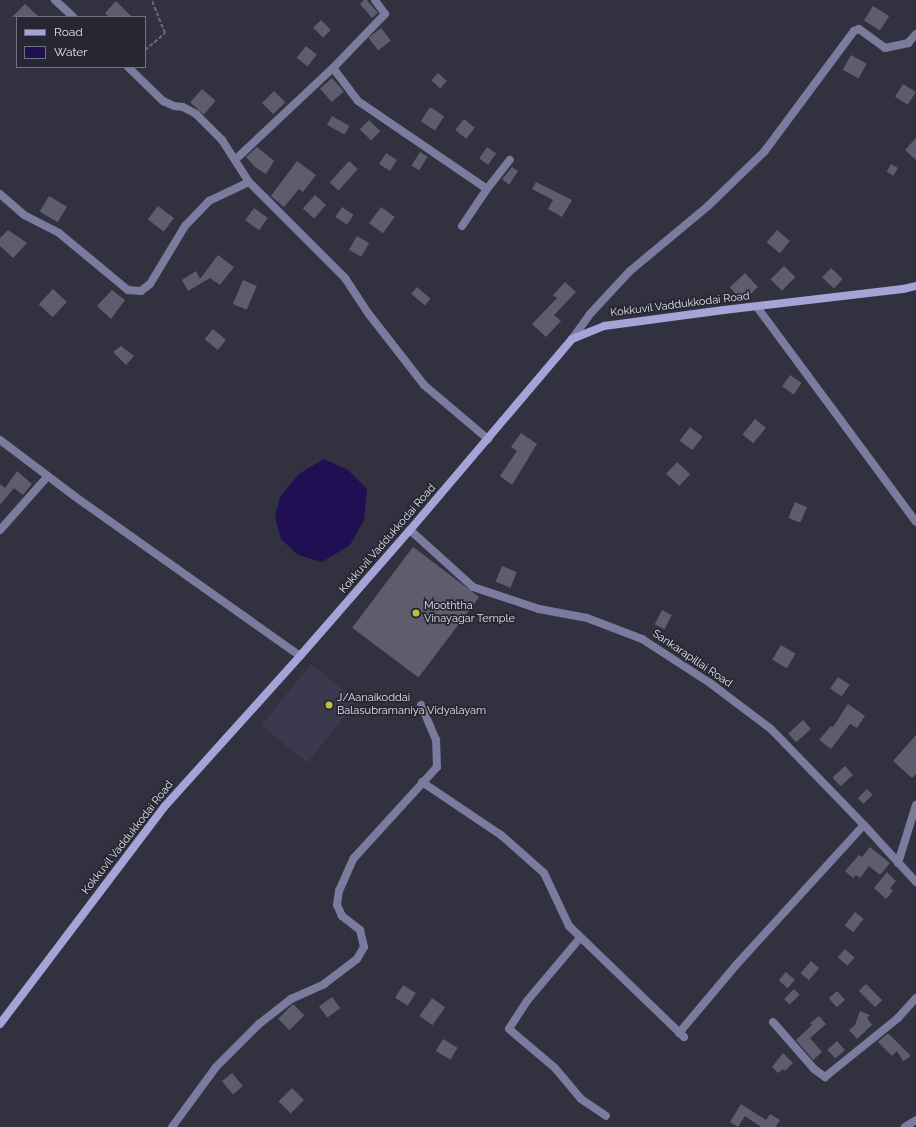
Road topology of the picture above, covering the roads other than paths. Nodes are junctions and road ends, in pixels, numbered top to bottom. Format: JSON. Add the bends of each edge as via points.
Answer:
{"nodes":[{"id":1,"x":55,"y":0,"type":"edge"},
{"id":2,"x":375,"y":0,"type":"edge"},
{"id":3,"x":72,"y":16,"type":"edge"},
{"id":4,"x":916,"y":34,"type":"edge"},
{"id":5,"x":129,"y":68,"type":"edge"},
{"id":6,"x":333,"y":68,"type":"junction"},
{"id":7,"x":236,"y":159,"type":"junction"},
{"id":8,"x":510,"y":160,"type":"dead end"},
{"id":9,"x":249,"y":182,"type":"junction"},
{"id":10,"x":487,"y":189,"type":"junction"},
{"id":11,"x":0,"y":194,"type":"edge"},
{"id":12,"x":462,"y":226,"type":"dead end"},
{"id":13,"x":916,"y":286,"type":"edge"},
{"id":14,"x":757,"y":307,"type":"junction"},
{"id":15,"x":572,"y":340,"type":"junction"},
{"id":16,"x":488,"y":439,"type":"junction"},
{"id":17,"x":0,"y":440,"type":"edge"},
{"id":18,"x":48,"y":476,"type":"junction"},
{"id":19,"x":916,"y":522,"type":"edge"},
{"id":20,"x":0,"y":530,"type":"edge"},
{"id":21,"x":410,"y":530,"type":"junction"},
{"id":22,"x":300,"y":656,"type":"junction"},
{"id":23,"x":421,"y":706,"type":"dead end"},
{"id":24,"x":422,"y":782,"type":"junction"},
{"id":25,"x":916,"y":805,"type":"edge"},
{"id":26,"x":864,"y":825,"type":"junction"},
{"id":27,"x":898,"y":863,"type":"junction"},
{"id":28,"x":916,"y":882,"type":"edge"},
{"id":29,"x":580,"y":938,"type":"junction"},
{"id":30,"x":916,"y":998,"type":"edge"},
{"id":31,"x":773,"y":1022,"type":"dead end"},
{"id":32,"x":0,"y":1024,"type":"edge"},
{"id":33,"x":606,"y":1116,"type":"dead end"},
{"id":34,"x":916,"y":1120,"type":"edge"},
{"id":35,"x":172,"y":1127,"type":"edge"},
{"id":36,"x":906,"y":1127,"type":"edge"}],
"edges":[{"from":1,"to":3,"type":"street"},
{"from":2,"to":6,"type":"street","via":[[385,14]]},
{"from":4,"to":15,"type":"street","via":[[908,43],[885,48],[859,29],[854,31],[764,152],[708,206],[630,271],[590,314]]},
{"from":5,"to":7,"type":"street","via":[[163,101],[196,114],[222,140]]},
{"from":6,"to":7,"type":"street"},
{"from":6,"to":10,"type":"street","via":[[358,101]]},
{"from":7,"to":9,"type":"street"},
{"from":8,"to":10,"type":"street"},
{"from":9,"to":11,"type":"street","via":[[209,201],[185,226],[150,284],[141,291],[128,290],[59,233],[24,215]]},
{"from":9,"to":16,"type":"street","via":[[344,278],[424,385]]},
{"from":10,"to":12,"type":"street"},
{"from":13,"to":14,"type":"main road","name":"Kokkuvil Vaddukkodai Road"},
{"from":14,"to":15,"type":"main road","name":"Kokkuvil Vaddukkodai Road","via":[[604,326]]},
{"from":14,"to":19,"type":"street"},
{"from":15,"to":16,"type":"main road","name":"Kokkuvil Vaddukkodai Road"},
{"from":16,"to":21,"type":"main road","name":"Kokkuvil Vaddukkodai Road"},
{"from":17,"to":18,"type":"street"},
{"from":18,"to":20,"type":"street"},
{"from":18,"to":22,"type":"street"},
{"from":21,"to":22,"type":"main road","name":"Kokkuvil Vaddukkodai Road"},
{"from":21,"to":26,"type":"street","name":"Sankarapillai Road","via":[[473,587],[539,609],[587,618],[642,639],[661,651],[710,683],[771,729]]},
{"from":22,"to":32,"type":"main road","name":"Kokkuvil Vaddukkodai Road","via":[[165,806]]},
{"from":23,"to":24,"type":"street","via":[[436,740],[437,766]]},
{"from":24,"to":29,"type":"street","via":[[501,835],[544,873],[569,926]]},
{"from":24,"to":35,"type":"street","via":[[354,858],[339,890],[337,904],[342,916],[360,930],[364,947],[357,959],[324,984],[291,999],[259,1024],[216,1067]]},
{"from":25,"to":27,"type":"street"},
{"from":26,"to":27,"type":"street","name":"Sankarapillai Road"},
{"from":26,"to":29,"type":"street","via":[[737,964],[681,1035]]},
{"from":27,"to":28,"type":"street","name":"Sankarapillai Road"},
{"from":29,"to":33,"type":"street","via":[[526,1001],[509,1029],[555,1068],[581,1099]]},
{"from":30,"to":31,"type":"street","via":[[898,1018],[825,1077],[814,1069]]},
{"from":34,"to":36,"type":"street"}]}
